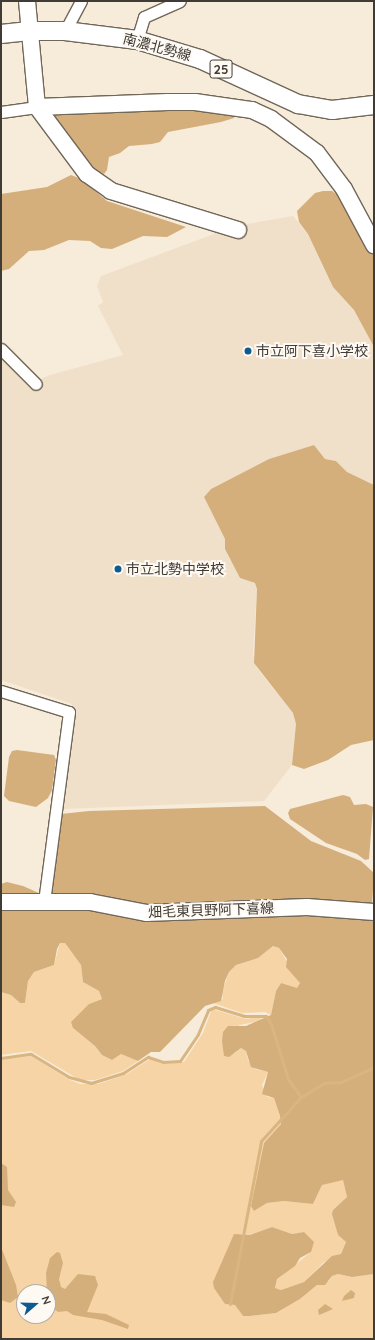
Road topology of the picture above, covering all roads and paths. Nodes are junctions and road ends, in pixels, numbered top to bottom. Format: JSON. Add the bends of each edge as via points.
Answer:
{"nodes":[{"id":1,"x":27,"y":1,"type":"edge"},
{"id":2,"x":81,"y":1,"type":"edge"},
{"id":3,"x":180,"y":1,"type":"edge"},
{"id":4,"x":29,"y":31,"type":"junction"},
{"id":5,"x":65,"y":31,"type":"junction"},
{"id":6,"x":1,"y":34,"type":"edge"},
{"id":7,"x":137,"y":40,"type":"junction"},
{"id":8,"x":374,"y":105,"type":"edge"},
{"id":9,"x":37,"y":107,"type":"junction"},
{"id":10,"x":1,"y":112,"type":"edge"},
{"id":11,"x":238,"y":230,"type":"dead end"},
{"id":12,"x":374,"y":245,"type":"edge"},
{"id":13,"x":1,"y":349,"type":"edge"},
{"id":14,"x":36,"y":384,"type":"dead end"},
{"id":15,"x":1,"y":691,"type":"edge"},
{"id":16,"x":1,"y":902,"type":"edge"},
{"id":17,"x":44,"y":902,"type":"junction"},
{"id":18,"x":374,"y":912,"type":"edge"}],
"edges":[{"from":1,"to":4,"type":"street"},
{"from":2,"to":5,"type":"street"},
{"from":3,"to":7,"type":"street","via":[[144,17]]},
{"from":4,"to":5,"type":"main road","name":"南濃北勢線","number":"25"},
{"from":4,"to":6,"type":"main road","name":"南濃北勢線","number":"25"},
{"from":4,"to":9,"type":"street"},
{"from":5,"to":7,"type":"main road","name":"南濃北勢線","number":"25"},
{"from":7,"to":8,"type":"main road","name":"南濃北勢線","number":"25","via":[[200,59],[298,104],[332,110]]},
{"from":9,"to":10,"type":"street"},
{"from":9,"to":11,"type":"street","via":[[86,174],[100,184],[126,196]]},
{"from":9,"to":12,"type":"street","via":[[195,102],[252,110],[288,130],[317,153],[344,189]]},
{"from":13,"to":14,"type":"street"},
{"from":15,"to":17,"type":"street","via":[[69,712]]},
{"from":16,"to":17,"type":"street","name":"畑毛東貝野阿下喜線"},
{"from":17,"to":18,"type":"street","name":"畑毛東貝野阿下喜線","via":[[90,902],[146,913],[307,907]]}]}
